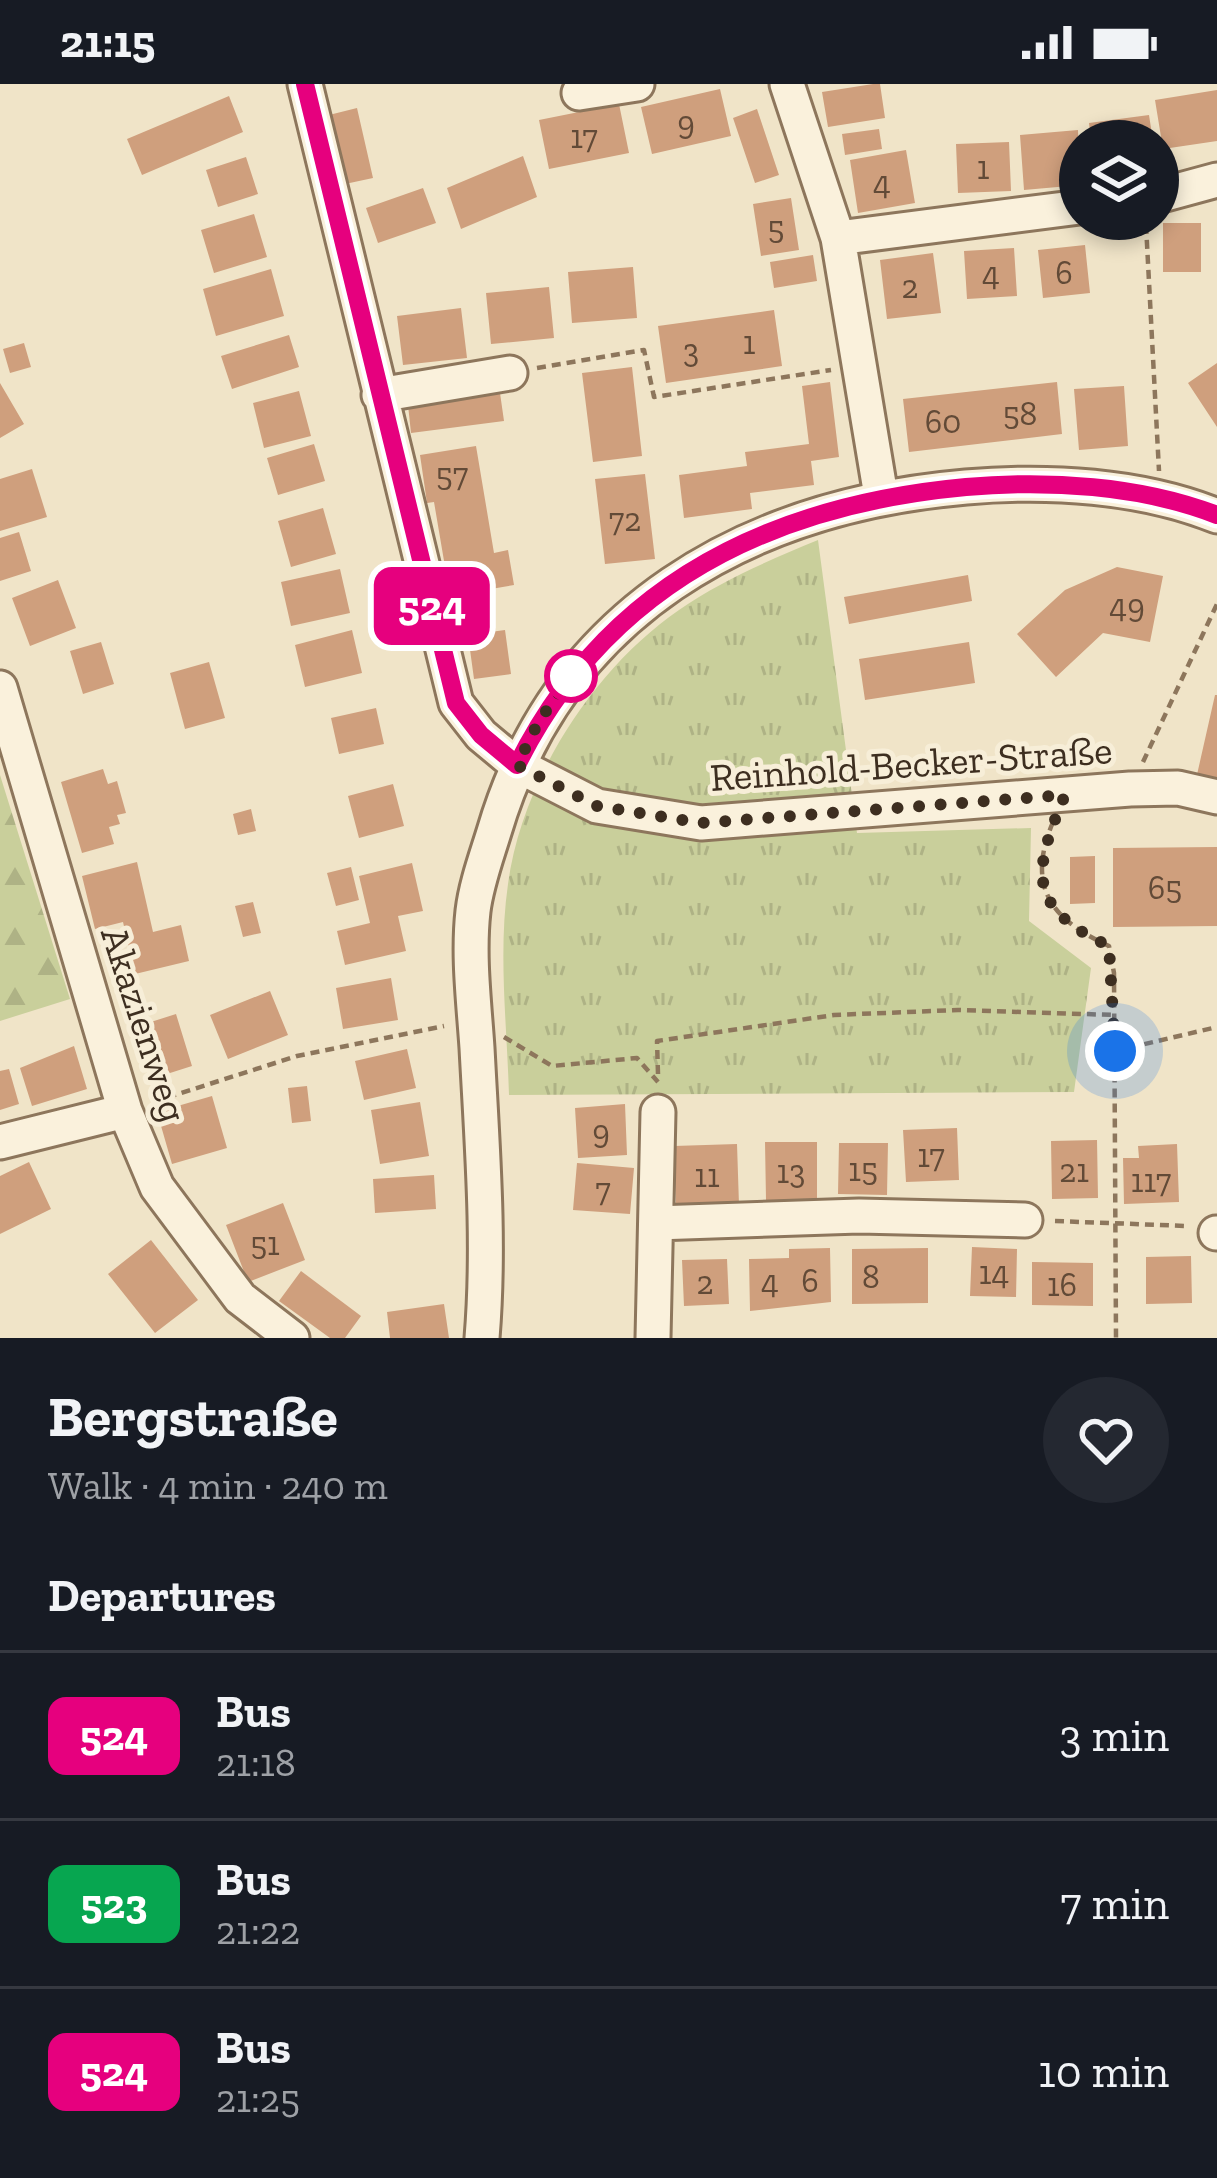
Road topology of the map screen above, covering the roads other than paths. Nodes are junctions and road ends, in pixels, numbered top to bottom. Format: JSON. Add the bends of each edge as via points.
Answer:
{"nodes":[{"id":1,"x":305,"y":84,"type":"edge"},
{"id":2,"x":637,"y":84,"type":"edge"},
{"id":3,"x":787,"y":84,"type":"edge"},
{"id":4,"x":579,"y":92,"type":"dead end"},
{"id":5,"x":1217,"y":180,"type":"edge"},
{"id":6,"x":1179,"y":190,"type":"edge"},
{"id":7,"x":1059,"y":210,"type":"edge"},
{"id":8,"x":838,"y":238,"type":"junction"},
{"id":9,"x":510,"y":373,"type":"road end"},
{"id":10,"x":379,"y":395,"type":"junction"},
{"id":11,"x":881,"y":496,"type":"junction"},
{"id":12,"x":1217,"y":515,"type":"edge"},
{"id":13,"x":0,"y":688,"type":"edge"},
{"id":14,"x":517,"y":765,"type":"junction"},
{"id":15,"x":1217,"y":797,"type":"edge"},
{"id":16,"x":125,"y":1111,"type":"junction"},
{"id":17,"x":658,"y":1112,"type":"road end"},
{"id":18,"x":0,"y":1142,"type":"edge"},
{"id":19,"x":1025,"y":1220,"type":"road end"},
{"id":20,"x":656,"y":1223,"type":"junction"},
{"id":21,"x":292,"y":1338,"type":"edge"},
{"id":22,"x":482,"y":1338,"type":"edge"},
{"id":23,"x":653,"y":1338,"type":"edge"}],
"edges":[{"from":1,"to":10,"type":"street","name":"Reinhold-Becker-Straße"},
{"from":2,"to":4,"type":"street"},
{"from":3,"to":8,"type":"street"},
{"from":5,"to":6,"type":"street"},
{"from":7,"to":8,"type":"street"},
{"from":8,"to":11,"type":"street"},
{"from":9,"to":10,"type":"street"},
{"from":10,"to":14,"type":"street","name":"Reinhold-Becker-Straße","via":[[456,703]]},
{"from":11,"to":12,"type":"street","via":[[1009,483],[1160,499]]},
{"from":11,"to":14,"type":"street","via":[[778,527],[677,579],[619,624],[568,679]]},
{"from":13,"to":16,"type":"street","name":"Akazienweg"},
{"from":14,"to":15,"type":"street","name":"Reinhold-Becker-Straße","via":[[597,806],[701,823],[1130,789]]},
{"from":14,"to":22,"type":"street","via":[[473,910]]},
{"from":16,"to":18,"type":"street"},
{"from":16,"to":21,"type":"street","name":"Akazienweg","via":[[157,1187],[240,1298]]},
{"from":17,"to":20,"type":"street"},
{"from":19,"to":20,"type":"street"},
{"from":20,"to":23,"type":"street"}]}
